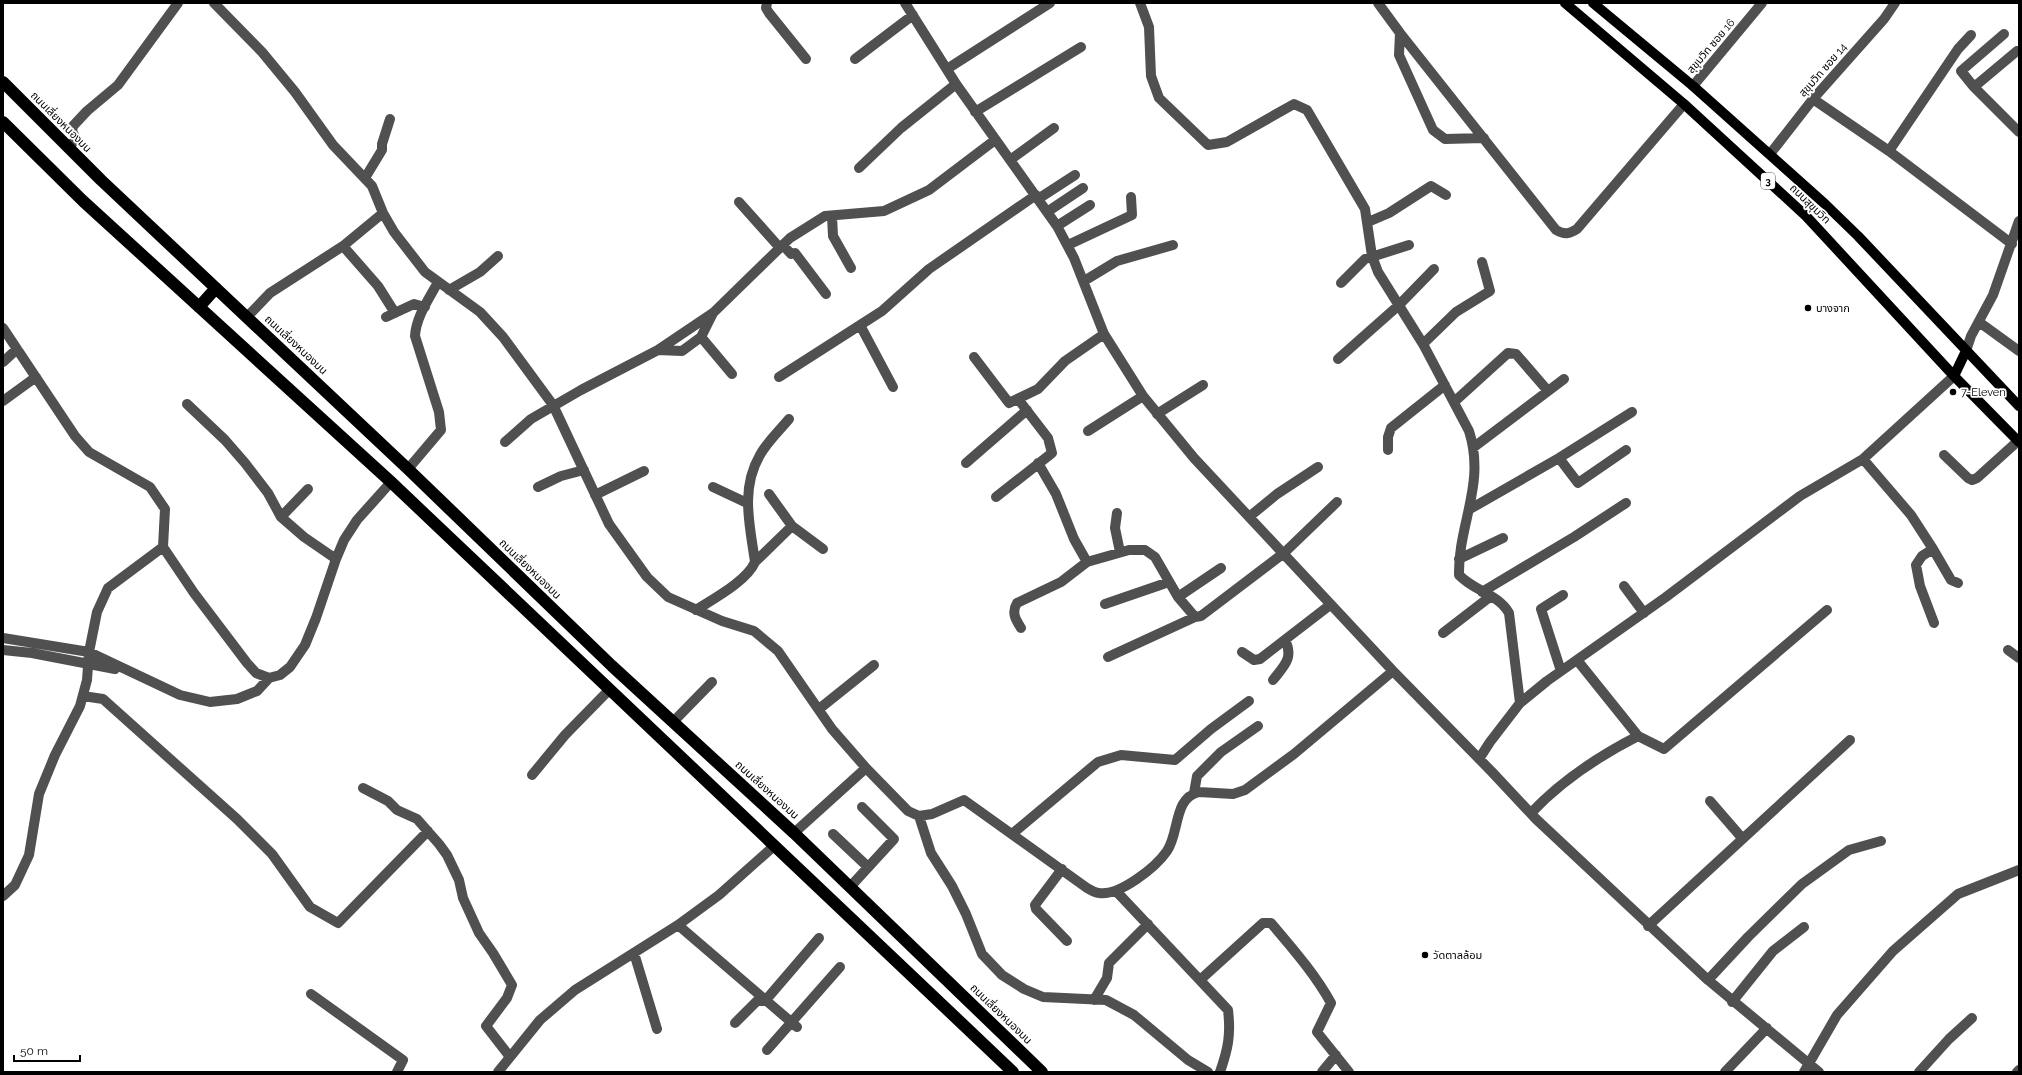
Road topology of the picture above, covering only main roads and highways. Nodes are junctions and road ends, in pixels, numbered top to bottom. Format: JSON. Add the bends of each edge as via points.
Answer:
{"nodes":[{"id":1,"x":1565,"y":3,"type":"edge"},
{"id":2,"x":1593,"y":3,"type":"edge"},
{"id":3,"x":3,"y":82,"type":"edge"},
{"id":4,"x":3,"y":122,"type":"edge"},
{"id":5,"x":216,"y":288,"type":"junction"},
{"id":6,"x":199,"y":307,"type":"junction"},
{"id":7,"x":1966,"y":351,"type":"junction"},
{"id":8,"x":1954,"y":376,"type":"junction"},
{"id":9,"x":2019,"y":406,"type":"edge"},
{"id":10,"x":2019,"y":442,"type":"edge"},
{"id":11,"x":932,"y":966,"type":"junction"},
{"id":12,"x":917,"y":981,"type":"junction"},
{"id":13,"x":1013,"y":1072,"type":"edge"},
{"id":14,"x":1042,"y":1072,"type":"edge"}],
"edges":[{"from":1,"to":8,"type":"main road","name":"ถนนสุขุมวิท","number":"3","via":[[1684,104],[1818,228]]},
{"from":2,"to":7,"type":"main road","name":"ถนนสุขุมวิท","number":"3","via":[[1693,86],[1858,236]]},
{"from":3,"to":5,"type":"highway","name":"ถนนเลี่ยงหนองมน","via":[[68,148]]},
{"from":4,"to":6,"type":"highway","via":[[83,201]]},
{"from":5,"to":6,"type":"highway"},
{"from":5,"to":11,"type":"highway","name":"ถนนเลี่ยงหนองมน","via":[[612,666],[794,832]]},
{"from":6,"to":12,"type":"highway","via":[[391,482]]},
{"from":7,"to":8,"type":"main road"},
{"from":7,"to":9,"type":"main road","name":"ถนนสุขุมวิท","number":"3"},
{"from":8,"to":10,"type":"main road","name":"ถนนสุขุมวิท","number":"3"},
{"from":11,"to":12,"type":"highway"},
{"from":11,"to":14,"type":"highway","name":"ถนนเลี่ยงหนองมน"},
{"from":12,"to":13,"type":"highway"}]}
